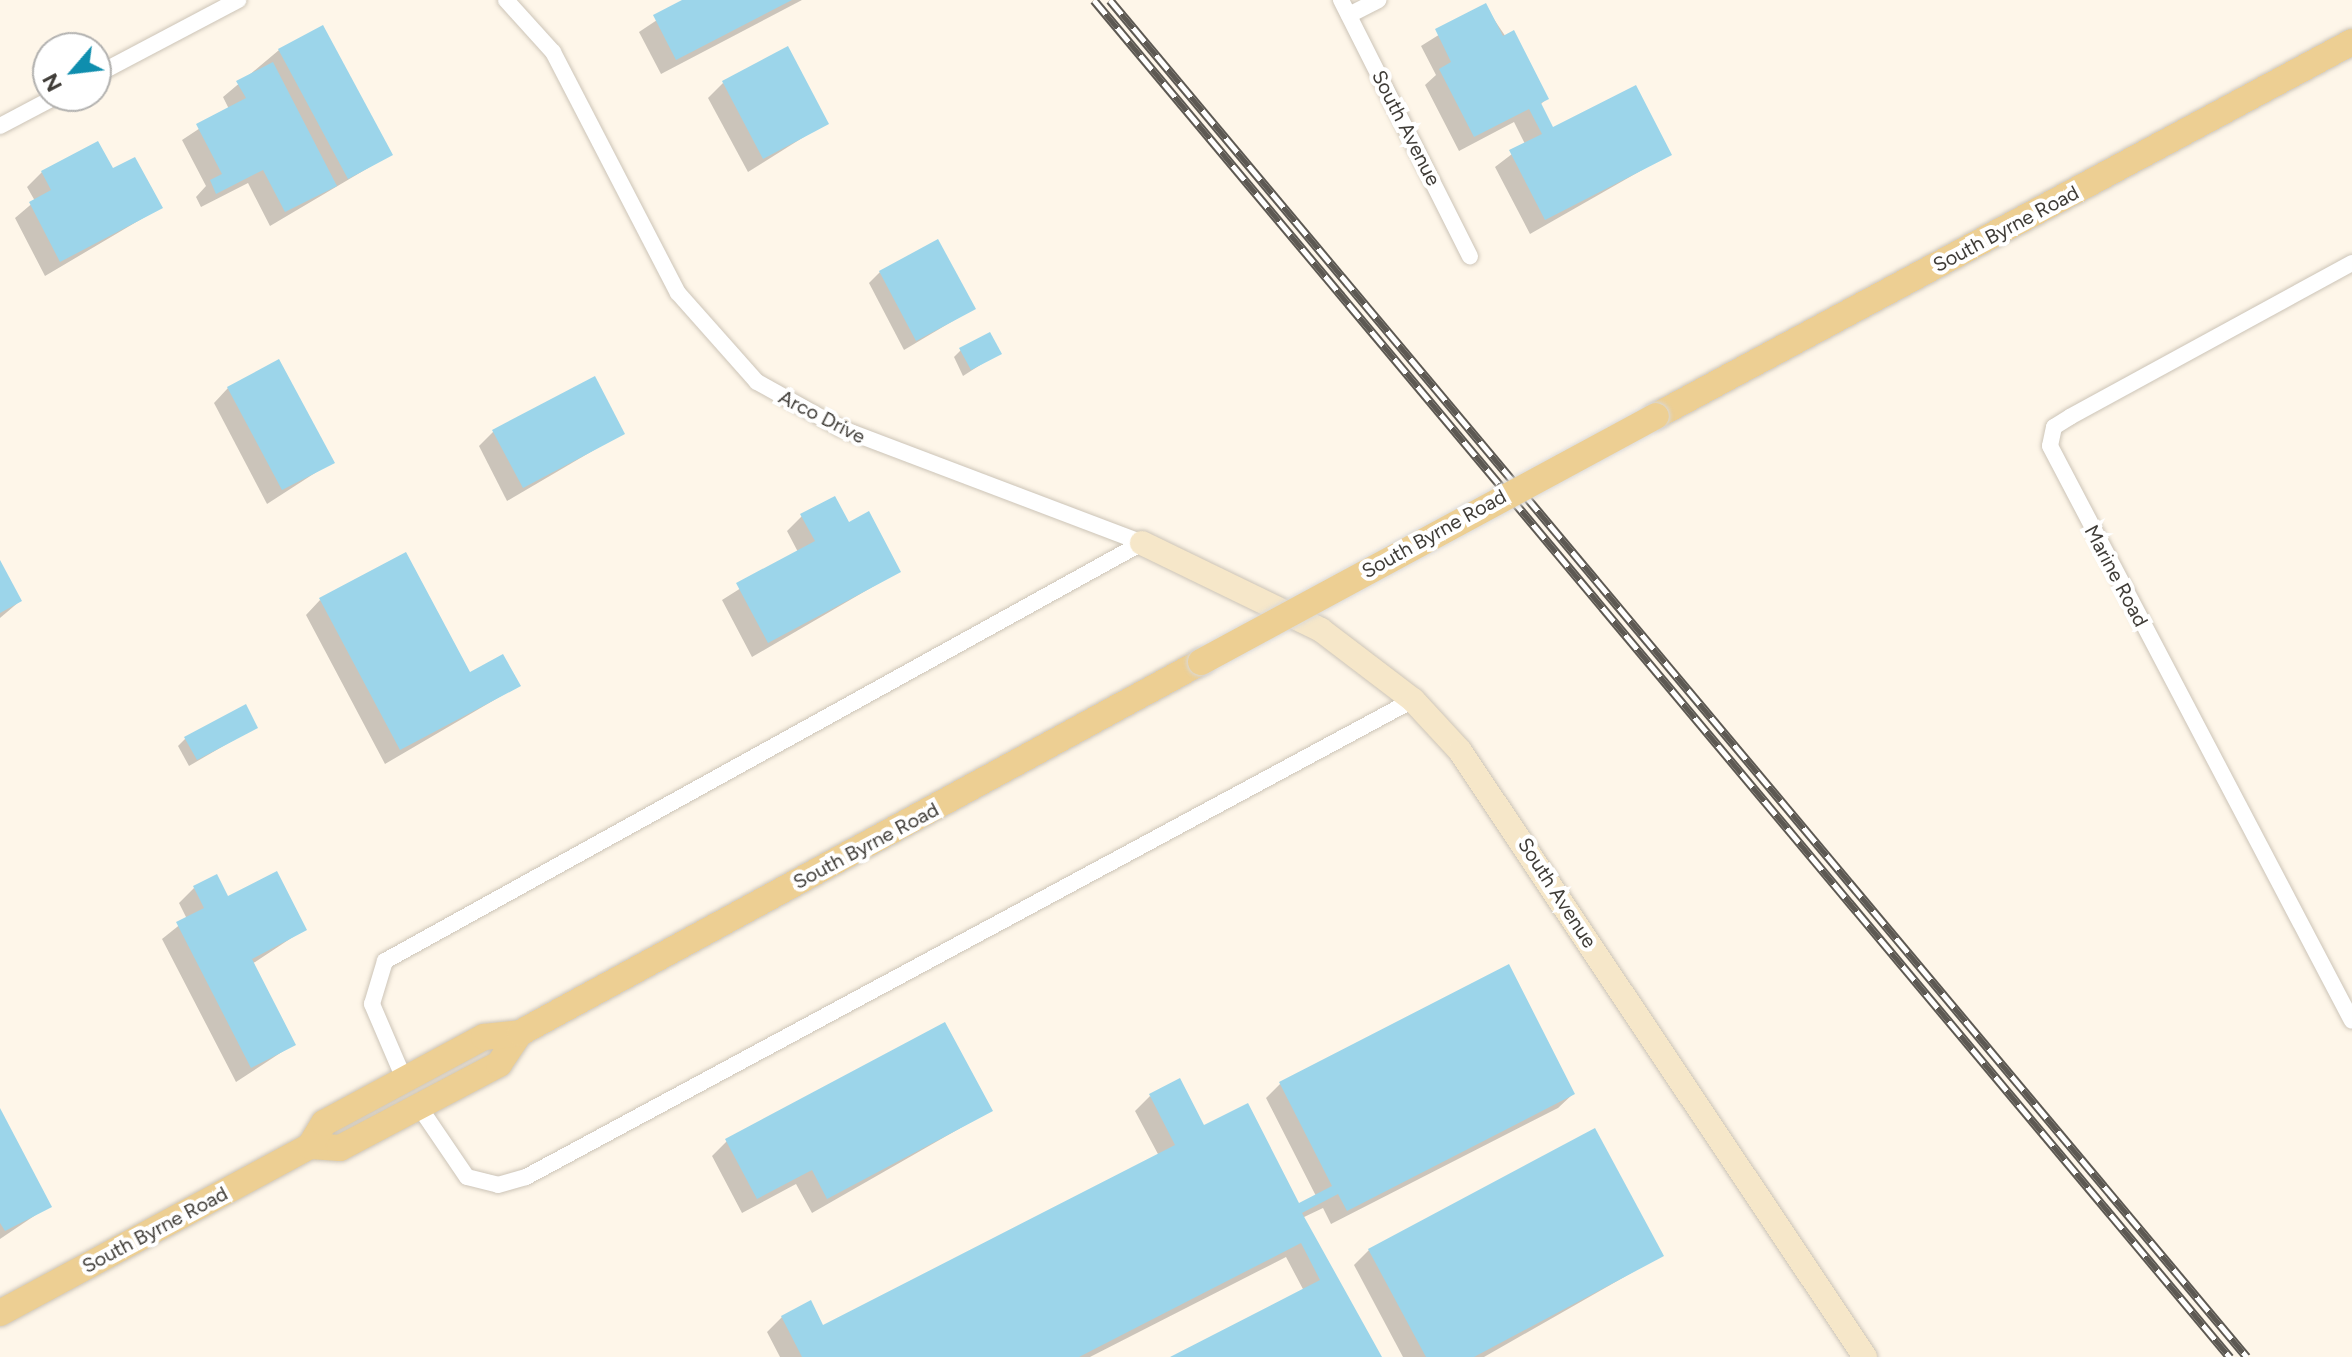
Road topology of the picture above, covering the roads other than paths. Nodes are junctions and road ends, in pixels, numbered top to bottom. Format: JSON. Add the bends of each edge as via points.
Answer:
{"nodes":[{"id":1,"x":238,"y":0,"type":"edge"},
{"id":2,"x":506,"y":0,"type":"edge"},
{"id":3,"x":1378,"y":0,"type":"edge"},
{"id":4,"x":1345,"y":8,"type":"edge"},
{"id":5,"x":2352,"y":42,"type":"edge"},
{"id":6,"x":112,"y":67,"type":"edge"},
{"id":7,"x":32,"y":108,"type":"edge"},
{"id":8,"x":1,"y":123,"type":"edge"},
{"id":9,"x":1470,"y":256,"type":"dead end"},
{"id":10,"x":2352,"y":263,"type":"edge"},
{"id":11,"x":1142,"y":543,"type":"junction"},
{"id":12,"x":1413,"y":700,"type":"junction"},
{"id":13,"x":2352,"y":1021,"type":"edge"},
{"id":14,"x":520,"y":1033,"type":"junction"},
{"id":15,"x":405,"y":1081,"type":"junction"},
{"id":16,"x":418,"y":1105,"type":"junction"},
{"id":17,"x":310,"y":1146,"type":"junction"},
{"id":18,"x":0,"y":1313,"type":"edge"},
{"id":19,"x":1865,"y":1357,"type":"edge"}],
"edges":[{"from":1,"to":6,"type":"street"},
{"from":2,"to":11,"type":"street","name":"Arco Drive","via":[[553,52],[678,293],[757,382],[854,434]]},
{"from":3,"to":4,"type":"street"},
{"from":4,"to":9,"type":"street","name":"South Avenue"},
{"from":5,"to":14,"type":"main road","name":"South Byrne Road","bridge":true},
{"from":7,"to":8,"type":"street"},
{"from":10,"to":13,"type":"street","name":"Marine Road","via":[[2070,417],[2054,427],[2050,446]]},
{"from":11,"to":12,"type":"street","name":"South Avenue","via":[[1321,630]]},
{"from":11,"to":15,"type":"street","via":[[385,961],[372,1004]]},
{"from":12,"to":16,"type":"street","via":[[526,1177],[498,1185],[467,1177]]},
{"from":12,"to":19,"type":"street","name":"South Avenue","via":[[1497,802]]},
{"from":14,"to":15,"type":"main road","name":"South Byrne Road","via":[[484,1037]]},
{"from":14,"to":16,"type":"main road","name":"South Byrne Road","via":[[499,1064]]},
{"from":15,"to":17,"type":"main road","name":"South Byrne Road","via":[[324,1123]]},
{"from":16,"to":17,"type":"main road","name":"South Byrne Road","via":[[340,1148]]},
{"from":17,"to":18,"type":"main road","name":"South Byrne Road"}]}
